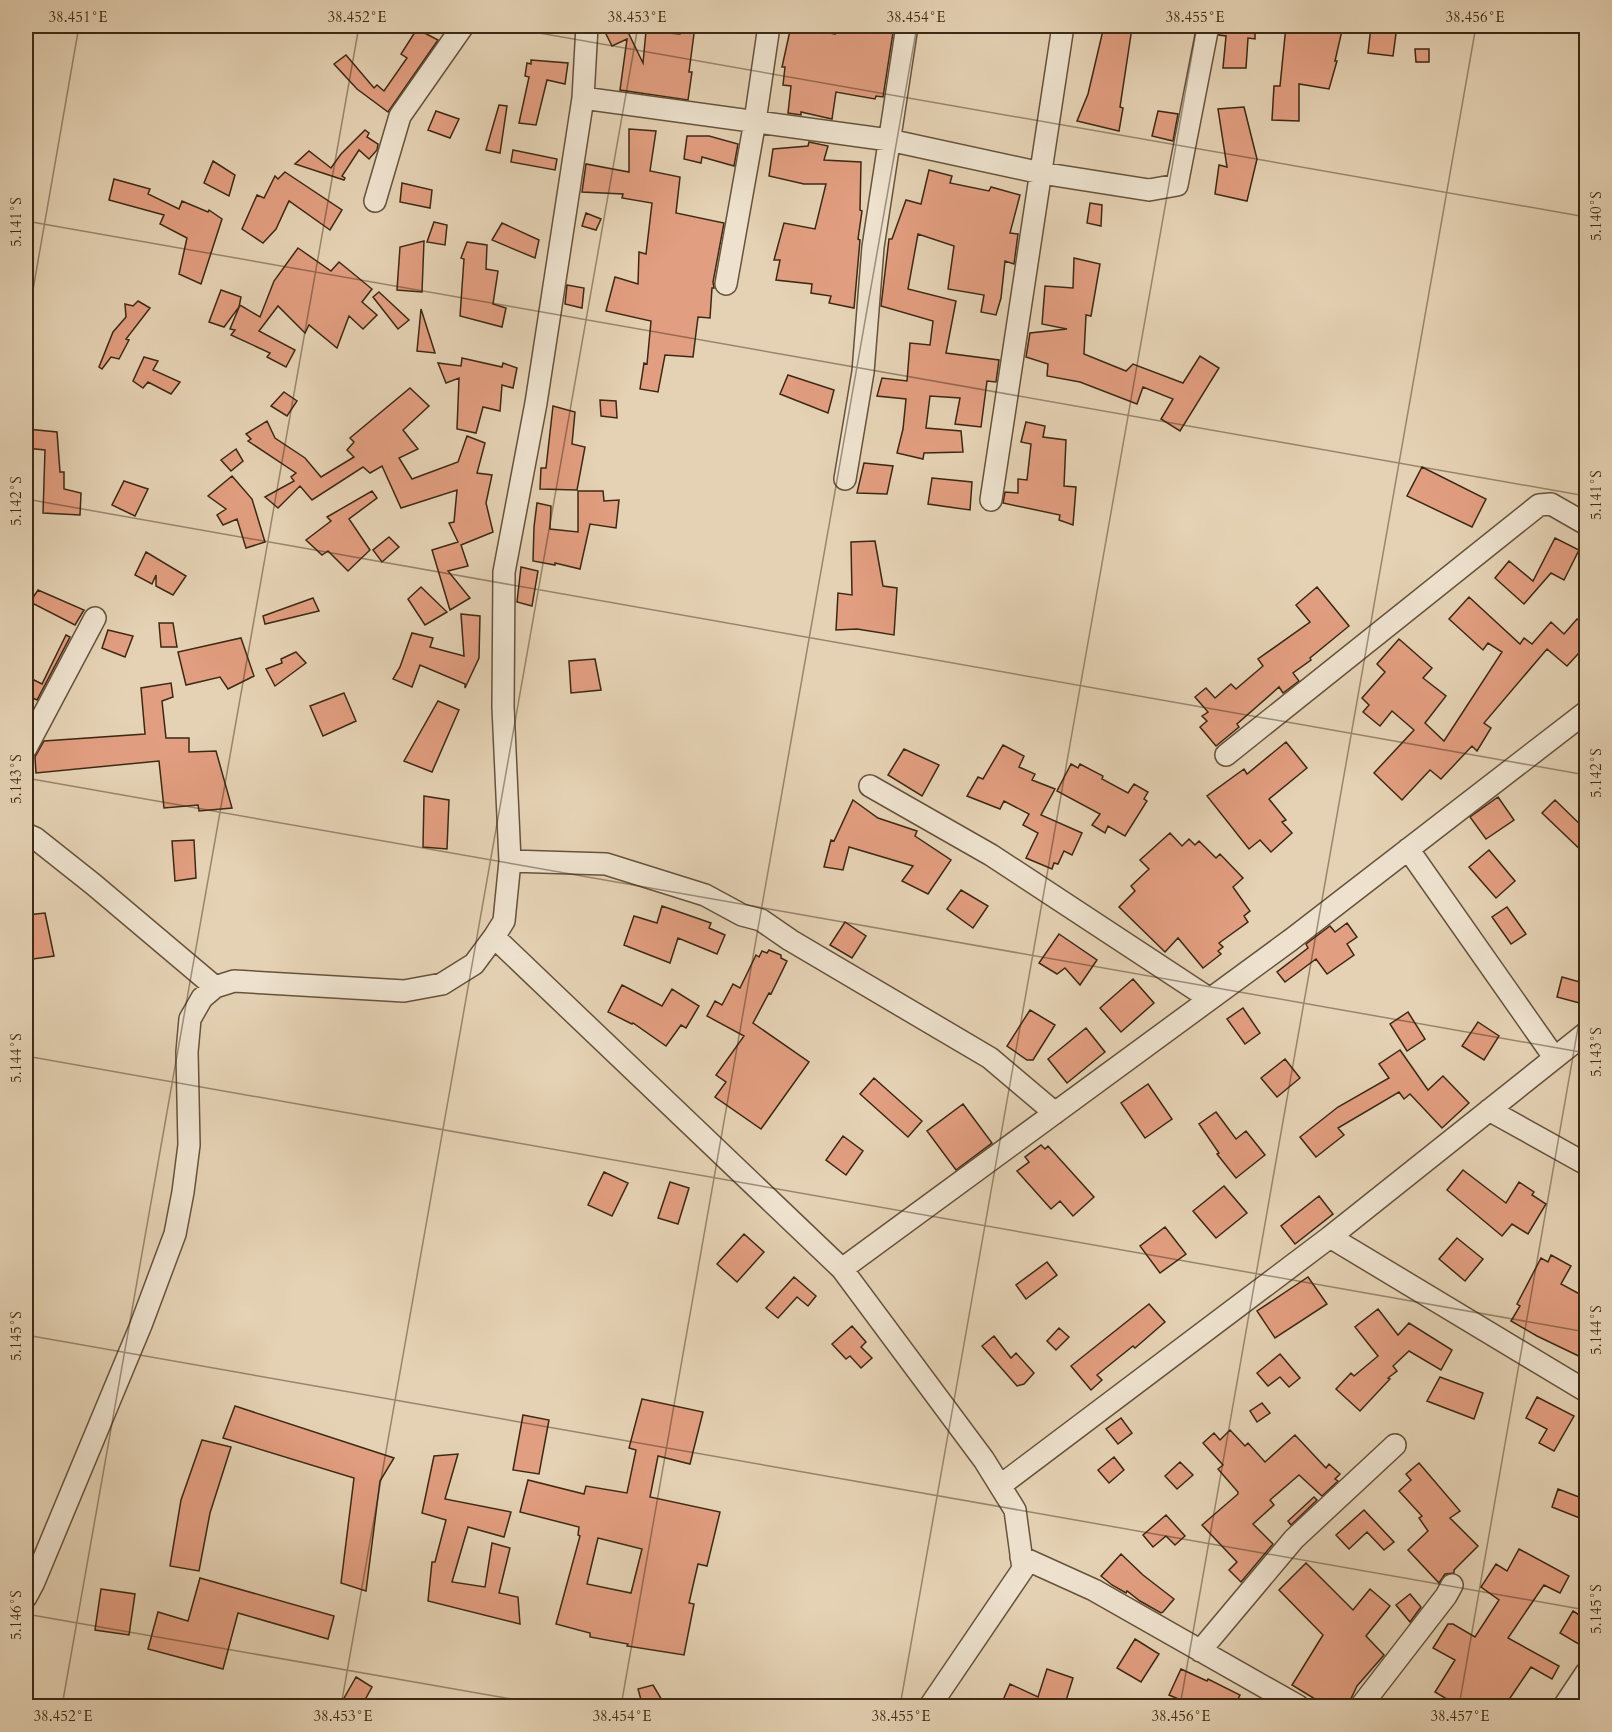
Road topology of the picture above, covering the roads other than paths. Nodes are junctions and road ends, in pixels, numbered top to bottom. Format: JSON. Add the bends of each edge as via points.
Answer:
{"nodes":[{"id":1,"x":464,"y":26,"type":"edge"},
{"id":2,"x":587,"y":26,"type":"edge"},
{"id":3,"x":769,"y":26,"type":"edge"},
{"id":4,"x":907,"y":26,"type":"edge"},
{"id":5,"x":1063,"y":26,"type":"edge"},
{"id":6,"x":1208,"y":26,"type":"edge"},
{"id":7,"x":583,"y":98,"type":"junction"},
{"id":8,"x":755,"y":121,"type":"junction"},
{"id":9,"x":889,"y":140,"type":"junction"},
{"id":10,"x":1041,"y":173,"type":"junction"},
{"id":11,"x":375,"y":201,"type":"dead end"},
{"id":12,"x":726,"y":284,"type":"dead end"},
{"id":13,"x":844,"y":479,"type":"dead end"},
{"id":14,"x":990,"y":500,"type":"dead end"},
{"id":15,"x":1587,"y":524,"type":"edge"},
{"id":16,"x":95,"y":618,"type":"dead end"},
{"id":17,"x":1587,"y":712,"type":"edge"},
{"id":18,"x":26,"y":748,"type":"edge"},
{"id":19,"x":1226,"y":755,"type":"dead end"},
{"id":20,"x":870,"y":786,"type":"dead end"},
{"id":21,"x":26,"y":834,"type":"edge"},
{"id":22,"x":1408,"y":849,"type":"junction"},
{"id":23,"x":510,"y":861,"type":"junction"},
{"id":24,"x":494,"y":937,"type":"junction"},
{"id":25,"x":215,"y":987,"type":"junction"},
{"id":26,"x":1210,"y":999,"type":"junction"},
{"id":27,"x":1587,"y":1033,"type":"edge"},
{"id":28,"x":1554,"y":1058,"type":"junction"},
{"id":29,"x":1489,"y":1110,"type":"junction"},
{"id":30,"x":1054,"y":1113,"type":"junction"},
{"id":31,"x":1587,"y":1164,"type":"edge"},
{"id":32,"x":1330,"y":1237,"type":"junction"},
{"id":33,"x":842,"y":1269,"type":"junction"},
{"id":34,"x":1587,"y":1391,"type":"edge"},
{"id":35,"x":1395,"y":1445,"type":"dead end"},
{"id":36,"x":1002,"y":1485,"type":"junction"},
{"id":37,"x":1021,"y":1557,"type":"junction"},
{"id":38,"x":1452,"y":1585,"type":"dead end"},
{"id":39,"x":26,"y":1597,"type":"edge"},
{"id":40,"x":1200,"y":1651,"type":"junction"},
{"id":41,"x":1587,"y":1673,"type":"edge"},
{"id":42,"x":930,"y":1707,"type":"edge"},
{"id":43,"x":1298,"y":1707,"type":"edge"},
{"id":44,"x":1361,"y":1707,"type":"edge"},
{"id":45,"x":1564,"y":1707,"type":"edge"}],
"edges":[{"from":1,"to":11,"type":"street","via":[[400,116]]},
{"from":2,"to":7,"type":"street"},
{"from":3,"to":8,"type":"street"},
{"from":4,"to":9,"type":"street"},
{"from":5,"to":10,"type":"street"},
{"from":6,"to":10,"type":"street","via":[[1177,185],[1149,190]]},
{"from":7,"to":8,"type":"street"},
{"from":7,"to":23,"type":"street","via":[[536,403],[504,572],[503,707]]},
{"from":8,"to":9,"type":"street"},
{"from":8,"to":12,"type":"street"},
{"from":9,"to":10,"type":"street"},
{"from":9,"to":13,"type":"street","via":[[873,247],[863,372]]},
{"from":10,"to":14,"type":"street"},
{"from":15,"to":19,"type":"street","via":[[1551,504],[1539,505]]},
{"from":16,"to":18,"type":"street"},
{"from":17,"to":22,"type":"street"},
{"from":20,"to":26,"type":"street","via":[[991,855]]},
{"from":21,"to":25,"type":"street","via":[[93,884]]},
{"from":22,"to":26,"type":"street"},
{"from":22,"to":28,"type":"street"},
{"from":23,"to":24,"type":"street","via":[[504,921]]},
{"from":23,"to":30,"type":"street","via":[[606,864],[705,895],[742,915],[761,920],[990,1058]]},
{"from":24,"to":25,"type":"street","via":[[474,964],[442,984],[404,991],[234,981]]},
{"from":24,"to":33,"type":"street"},
{"from":25,"to":39,"type":"street","via":[[202,998],[190,1019],[189,1144],[175,1234]]},
{"from":26,"to":30,"type":"street"},
{"from":27,"to":28,"type":"street"},
{"from":28,"to":29,"type":"street"},
{"from":29,"to":31,"type":"street"},
{"from":29,"to":32,"type":"street"},
{"from":30,"to":33,"type":"street"},
{"from":32,"to":34,"type":"street"},
{"from":32,"to":36,"type":"street"},
{"from":33,"to":36,"type":"street"},
{"from":35,"to":40,"type":"street","via":[[1294,1539]]},
{"from":36,"to":37,"type":"street","via":[[1015,1510]]},
{"from":37,"to":40,"type":"street","via":[[1094,1590]]},
{"from":37,"to":42,"type":"street","via":[[1023,1569]]},
{"from":38,"to":44,"type":"street"},
{"from":40,"to":43,"type":"street"},
{"from":41,"to":45,"type":"street"}]}
